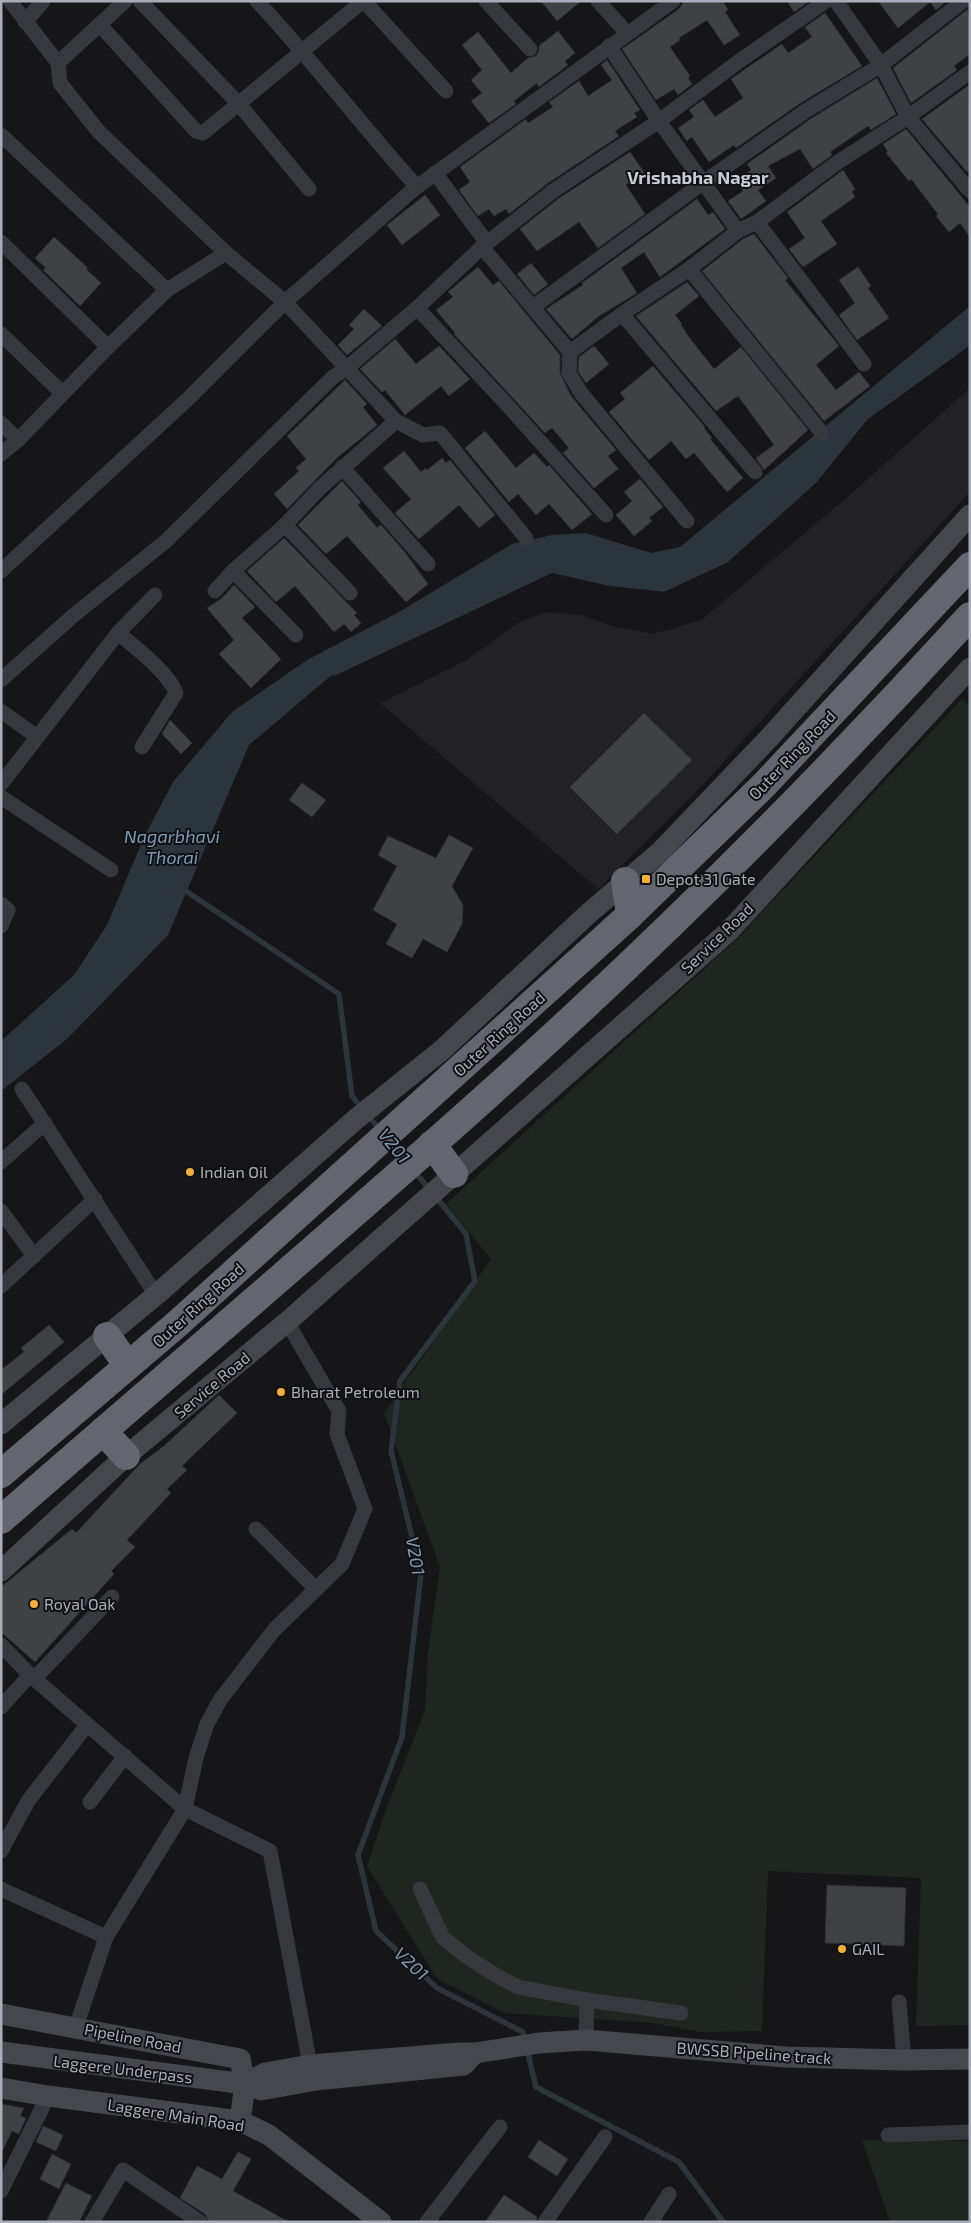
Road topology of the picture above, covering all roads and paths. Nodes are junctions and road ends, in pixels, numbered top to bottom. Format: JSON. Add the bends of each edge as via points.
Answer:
{"nodes":[{"id":1,"x":10,"y":1,"type":"edge"},
{"id":2,"x":43,"y":1,"type":"edge"},
{"id":3,"x":125,"y":1,"type":"edge"},
{"id":4,"x":140,"y":1,"type":"edge"},
{"id":5,"x":257,"y":1,"type":"edge"},
{"id":6,"x":364,"y":1,"type":"edge"},
{"id":7,"x":486,"y":1,"type":"edge"},
{"id":8,"x":598,"y":1,"type":"edge"},
{"id":9,"x":673,"y":1,"type":"edge"},
{"id":10,"x":826,"y":1,"type":"edge"},
{"id":11,"x":836,"y":1,"type":"edge"},
{"id":12,"x":963,"y":1,"type":"edge"},
{"id":13,"x":25,"y":22,"type":"junction"},
{"id":14,"x":100,"y":25,"type":"junction"},
{"id":15,"x":627,"y":33,"type":"junction"},
{"id":16,"x":609,"y":46,"type":"junction"},
{"id":17,"x":530,"y":49,"type":"dead end"},
{"id":18,"x":303,"y":52,"type":"junction"},
{"id":19,"x":58,"y":63,"type":"junction"},
{"id":20,"x":881,"y":66,"type":"junction"},
{"id":21,"x":969,"y":74,"type":"edge"},
{"id":22,"x":446,"y":91,"type":"dead end"},
{"id":23,"x":238,"y":102,"type":"junction"},
{"id":24,"x":908,"y":117,"type":"junction"},
{"id":25,"x":659,"y":121,"type":"junction"},
{"id":26,"x":1,"y":135,"type":"edge"},
{"id":27,"x":435,"y":173,"type":"junction"},
{"id":28,"x":704,"y":182,"type":"junction"},
{"id":29,"x":417,"y":187,"type":"junction"},
{"id":30,"x":309,"y":189,"type":"dead end"},
{"id":31,"x":970,"y":191,"type":"edge"},
{"id":32,"x":757,"y":222,"type":"junction"},
{"id":33,"x":738,"y":231,"type":"junction"},
{"id":34,"x":1,"y":242,"type":"edge"},
{"id":35,"x":485,"y":245,"type":"junction"},
{"id":36,"x":226,"y":252,"type":"junction"},
{"id":37,"x":689,"y":269,"type":"junction"},
{"id":38,"x":167,"y":290,"type":"junction"},
{"id":39,"x":284,"y":302,"type":"junction"},
{"id":40,"x":533,"y":307,"type":"junction"},
{"id":41,"x":417,"y":308,"type":"junction"},
{"id":42,"x":622,"y":314,"type":"junction"},
{"id":43,"x":1,"y":334,"type":"edge"},
{"id":44,"x":108,"y":347,"type":"junction"},
{"id":45,"x":570,"y":352,"type":"junction"},
{"id":46,"x":864,"y":364,"type":"dead end"},
{"id":47,"x":347,"y":368,"type":"junction"},
{"id":48,"x":62,"y":393,"type":"junction"},
{"id":49,"x":396,"y":421,"type":"junction"},
{"id":50,"x":1,"y":423,"type":"edge"},
{"id":51,"x":822,"y":433,"type":"dead end"},
{"id":52,"x":18,"y":440,"type":"junction"},
{"id":53,"x":1,"y":454,"type":"edge"},
{"id":54,"x":342,"y":467,"type":"junction"},
{"id":55,"x":755,"y":472,"type":"dead end"},
{"id":56,"x":606,"y":515,"type":"dead end"},
{"id":57,"x":970,"y":515,"type":"edge"},
{"id":58,"x":687,"y":520,"type":"dead end"},
{"id":59,"x":286,"y":525,"type":"junction"},
{"id":60,"x":526,"y":538,"type":"dead end"},
{"id":61,"x":428,"y":564,"type":"dead end"},
{"id":62,"x":970,"y":566,"type":"edge"},
{"id":63,"x":1,"y":571,"type":"edge"},
{"id":64,"x":233,"y":572,"type":"junction"},
{"id":65,"x":215,"y":591,"type":"dead end"},
{"id":66,"x":350,"y":593,"type":"dead end"},
{"id":67,"x":155,"y":595,"type":"dead end"},
{"id":68,"x":970,"y":616,"type":"edge"},
{"id":69,"x":118,"y":633,"type":"junction"},
{"id":70,"x":296,"y":635,"type":"dead end"},
{"id":71,"x":970,"y":668,"type":"edge"},
{"id":72,"x":1,"y":680,"type":"edge"},
{"id":73,"x":1,"y":712,"type":"edge"},
{"id":74,"x":36,"y":736,"type":"junction"},
{"id":75,"x":142,"y":747,"type":"dead end"},
{"id":76,"x":1,"y":784,"type":"edge"},
{"id":77,"x":1,"y":798,"type":"edge"},
{"id":78,"x":111,"y":870,"type":"dead end"},
{"id":79,"x":625,"y":881,"type":"junction"},
{"id":80,"x":1,"y":904,"type":"edge"},
{"id":81,"x":630,"y":915,"type":"junction"},
{"id":82,"x":1,"y":926,"type":"edge"},
{"id":83,"x":22,"y":1089,"type":"dead end"},
{"id":84,"x":45,"y":1124,"type":"junction"},
{"id":85,"x":417,"y":1158,"type":"junction"},
{"id":86,"x":1,"y":1162,"type":"edge"},
{"id":87,"x":448,"y":1180,"type":"junction"},
{"id":88,"x":95,"y":1199,"type":"junction"},
{"id":89,"x":1,"y":1211,"type":"edge"},
{"id":90,"x":34,"y":1256,"type":"junction"},
{"id":91,"x":1,"y":1286,"type":"edge"},
{"id":92,"x":156,"y":1295,"type":"junction"},
{"id":93,"x":287,"y":1322,"type":"junction"},
{"id":94,"x":107,"y":1336,"type":"junction"},
{"id":95,"x":128,"y":1366,"type":"junction"},
{"id":96,"x":1,"y":1424,"type":"edge"},
{"id":97,"x":103,"y":1431,"type":"junction"},
{"id":98,"x":126,"y":1456,"type":"junction"},
{"id":99,"x":1,"y":1474,"type":"edge"},
{"id":100,"x":1,"y":1520,"type":"edge"},
{"id":101,"x":256,"y":1529,"type":"dead end"},
{"id":102,"x":1,"y":1571,"type":"edge"},
{"id":103,"x":316,"y":1589,"type":"junction"},
{"id":104,"x":112,"y":1597,"type":"dead end"},
{"id":105,"x":1,"y":1645,"type":"edge"},
{"id":106,"x":33,"y":1677,"type":"junction"},
{"id":107,"x":1,"y":1707,"type":"edge"},
{"id":108,"x":87,"y":1725,"type":"junction"},
{"id":109,"x":125,"y":1756,"type":"junction"},
{"id":110,"x":90,"y":1802,"type":"dead end"},
{"id":111,"x":185,"y":1809,"type":"junction"},
{"id":112,"x":1,"y":1851,"type":"edge"},
{"id":113,"x":1,"y":1889,"type":"edge"},
{"id":114,"x":420,"y":1889,"type":"dead end"},
{"id":115,"x":106,"y":1937,"type":"junction"},
{"id":116,"x":587,"y":2000,"type":"junction"},
{"id":117,"x":899,"y":2002,"type":"dead end"},
{"id":118,"x":681,"y":2013,"type":"dead end"},
{"id":119,"x":1,"y":2014,"type":"edge"},
{"id":120,"x":76,"y":2027,"type":"junction"},
{"id":121,"x":586,"y":2040,"type":"junction"},
{"id":122,"x":1,"y":2052,"type":"edge"},
{"id":123,"x":475,"y":2053,"type":"junction"},
{"id":124,"x":904,"y":2060,"type":"junction"},
{"id":125,"x":970,"y":2060,"type":"edge"},
{"id":126,"x":310,"y":2065,"type":"junction"},
{"id":127,"x":245,"y":2084,"type":"junction"},
{"id":128,"x":1,"y":2088,"type":"edge"},
{"id":129,"x":48,"y":2096,"type":"junction"},
{"id":130,"x":240,"y":2122,"type":"junction"},
{"id":131,"x":500,"y":2127,"type":"dead end"},
{"id":132,"x":970,"y":2132,"type":"edge"},
{"id":133,"x":888,"y":2135,"type":"dead end"},
{"id":134,"x":605,"y":2137,"type":"dead end"},
{"id":135,"x":1,"y":2191,"type":"edge"},
{"id":136,"x":669,"y":2194,"type":"dead end"},
{"id":137,"x":92,"y":2222,"type":"edge"},
{"id":138,"x":200,"y":2222,"type":"edge"},
{"id":139,"x":381,"y":2222,"type":"edge"},
{"id":140,"x":427,"y":2222,"type":"edge"},
{"id":141,"x":545,"y":2222,"type":"edge"},
{"id":142,"x":651,"y":2222,"type":"edge"}],
"edges":[{"from":1,"to":13,"type":"street"},
{"from":2,"to":13,"type":"street"},
{"from":3,"to":14,"type":"street"},
{"from":4,"to":23,"type":"street"},
{"from":5,"to":18,"type":"street"},
{"from":6,"to":18,"type":"street"},
{"from":6,"to":22,"type":"street"},
{"from":7,"to":17,"type":"street"},
{"from":8,"to":15,"type":"street"},
{"from":9,"to":15,"type":"street"},
{"from":10,"to":25,"type":"street"},
{"from":11,"to":20,"type":"street"},
{"from":12,"to":20,"type":"street"},
{"from":13,"to":19,"type":"street"},
{"from":14,"to":19,"type":"street"},
{"from":14,"to":23,"type":"street","via":[[196,131],[203,133],[211,128]]},
{"from":15,"to":16,"type":"street"},
{"from":16,"to":25,"type":"street"},
{"from":16,"to":27,"type":"street"},
{"from":18,"to":23,"type":"street"},
{"from":18,"to":29,"type":"street"},
{"from":19,"to":36,"type":"street","via":[[60,83],[99,132]]},
{"from":20,"to":24,"type":"street"},
{"from":20,"to":28,"type":"street","via":[[807,110]]},
{"from":21,"to":24,"type":"street"},
{"from":23,"to":30,"type":"street"},
{"from":24,"to":31,"type":"street"},
{"from":24,"to":32,"type":"street","via":[[838,162]]},
{"from":25,"to":28,"type":"street"},
{"from":25,"to":35,"type":"street","via":[[553,191]]},
{"from":26,"to":38,"type":"street"},
{"from":27,"to":29,"type":"street"},
{"from":27,"to":35,"type":"street"},
{"from":28,"to":33,"type":"street"},
{"from":28,"to":40,"type":"street"},
{"from":29,"to":39,"type":"street"},
{"from":32,"to":33,"type":"street"},
{"from":32,"to":46,"type":"street"},
{"from":33,"to":37,"type":"street"},
{"from":34,"to":44,"type":"street"},
{"from":35,"to":40,"type":"street"},
{"from":35,"to":41,"type":"street"},
{"from":36,"to":38,"type":"street"},
{"from":36,"to":39,"type":"street"},
{"from":37,"to":42,"type":"street"},
{"from":37,"to":51,"type":"street"},
{"from":38,"to":44,"type":"street"},
{"from":39,"to":47,"type":"street"},
{"from":39,"to":63,"type":"street","via":[[188,399]]},
{"from":40,"to":45,"type":"street"},
{"from":41,"to":47,"type":"street"},
{"from":41,"to":56,"type":"street"},
{"from":42,"to":45,"type":"street"},
{"from":42,"to":55,"type":"street"},
{"from":43,"to":48,"type":"street"},
{"from":44,"to":48,"type":"street"},
{"from":45,"to":58,"type":"street","via":[[569,373],[581,393]]},
{"from":47,"to":49,"type":"street"},
{"from":47,"to":72,"type":"street","via":[[333,377],[166,541],[74,615]]},
{"from":48,"to":52,"type":"street"},
{"from":49,"to":54,"type":"street"},
{"from":49,"to":60,"type":"street","via":[[423,435],[440,433]]},
{"from":50,"to":52,"type":"street"},
{"from":52,"to":53,"type":"street"},
{"from":54,"to":59,"type":"street"},
{"from":54,"to":61,"type":"street"},
{"from":57,"to":79,"type":"street","via":[[769,738],[660,852]]},
{"from":59,"to":64,"type":"street"},
{"from":59,"to":66,"type":"street"},
{"from":62,"to":81,"type":"highway","name":"Outer Ring Road","via":[[764,785]]},
{"from":64,"to":65,"type":"street"},
{"from":64,"to":70,"type":"street"},
{"from":67,"to":69,"type":"street"},
{"from":68,"to":85,"type":"highway","name":"Outer Ring Road","via":[[790,806],[690,905]]},
{"from":69,"to":74,"type":"street"},
{"from":69,"to":75,"type":"street","via":[[148,659],[174,687],[176,694]]},
{"from":71,"to":87,"type":"street","name":"Service Road","via":[[729,931]]},
{"from":73,"to":74,"type":"street"},
{"from":74,"to":76,"type":"street"},
{"from":77,"to":78,"type":"street"},
{"from":79,"to":81,"type":"highway"},
{"from":79,"to":92,"type":"street","via":[[442,1050],[356,1119]]},
{"from":80,"to":82,"type":"street","via":[[8,910]]},
{"from":81,"to":95,"type":"highway","name":"Outer Ring Road"},
{"from":83,"to":84,"type":"street"},
{"from":84,"to":86,"type":"street"},
{"from":84,"to":88,"type":"street"},
{"from":85,"to":87,"type":"highway"},
{"from":85,"to":97,"type":"highway","name":"Outer Ring Road"},
{"from":87,"to":93,"type":"street","name":"Service Road"},
{"from":88,"to":90,"type":"street"},
{"from":88,"to":92,"type":"street"},
{"from":89,"to":90,"type":"street"},
{"from":90,"to":91,"type":"street"},
{"from":92,"to":94,"type":"street"},
{"from":93,"to":98,"type":"street","name":"Service Road"},
{"from":93,"to":103,"type":"street","via":[[339,1411],[337,1434],[365,1509],[342,1564]]},
{"from":94,"to":95,"type":"highway"},
{"from":94,"to":96,"type":"street"},
{"from":95,"to":99,"type":"highway","name":"Outer Ring Road"},
{"from":97,"to":98,"type":"highway"},
{"from":97,"to":100,"type":"highway","name":"Outer Ring Road"},
{"from":98,"to":102,"type":"street","name":"Service Road"},
{"from":101,"to":103,"type":"street"},
{"from":103,"to":111,"type":"street","via":[[274,1630],[220,1700],[207,1724]]},
{"from":104,"to":106,"type":"street"},
{"from":105,"to":106,"type":"street"},
{"from":106,"to":107,"type":"street"},
{"from":106,"to":108,"type":"street"},
{"from":108,"to":109,"type":"street"},
{"from":108,"to":112,"type":"street","via":[[28,1801]]},
{"from":109,"to":110,"type":"street"},
{"from":109,"to":111,"type":"street"},
{"from":111,"to":115,"type":"street"},
{"from":111,"to":126,"type":"street","via":[[270,1851]]},
{"from":113,"to":115,"type":"street"},
{"from":114,"to":116,"type":"street","via":[[443,1938],[470,1959],[518,1986]]},
{"from":115,"to":120,"type":"street"},
{"from":116,"to":118,"type":"street"},
{"from":116,"to":121,"type":"street"},
{"from":117,"to":124,"type":"street"},
{"from":119,"to":120,"type":"street","name":"Pipeline Road"},
{"from":120,"to":127,"type":"street","name":"Pipeline Road","via":[[240,2060]]},
{"from":121,"to":123,"type":"street","name":"BWSSB Pipeline track"},
{"from":121,"to":124,"type":"street","name":"BWSSB Pipeline track","via":[[744,2054]]},
{"from":122,"to":127,"type":"street","name":"Laggere Underpass"},
{"from":123,"to":126,"type":"street"},
{"from":123,"to":127,"type":"street","via":[[464,2065],[316,2080],[261,2090]]},
{"from":124,"to":125,"type":"street","name":"BWSSB Pipeline track"},
{"from":126,"to":127,"type":"street","via":[[265,2073]]},
{"from":127,"to":130,"type":"street"},
{"from":128,"to":129,"type":"street","name":"Laggere Main Road"},
{"from":129,"to":130,"type":"street","name":"Laggere Main Road"},
{"from":129,"to":135,"type":"street"},
{"from":130,"to":139,"type":"street","name":"Laggere Main Road","via":[[269,2136]]},
{"from":131,"to":140,"type":"street"},
{"from":132,"to":133,"type":"street"},
{"from":134,"to":141,"type":"street"},
{"from":136,"to":142,"type":"street"},
{"from":137,"to":138,"type":"street","via":[[122,2170]]}]}
